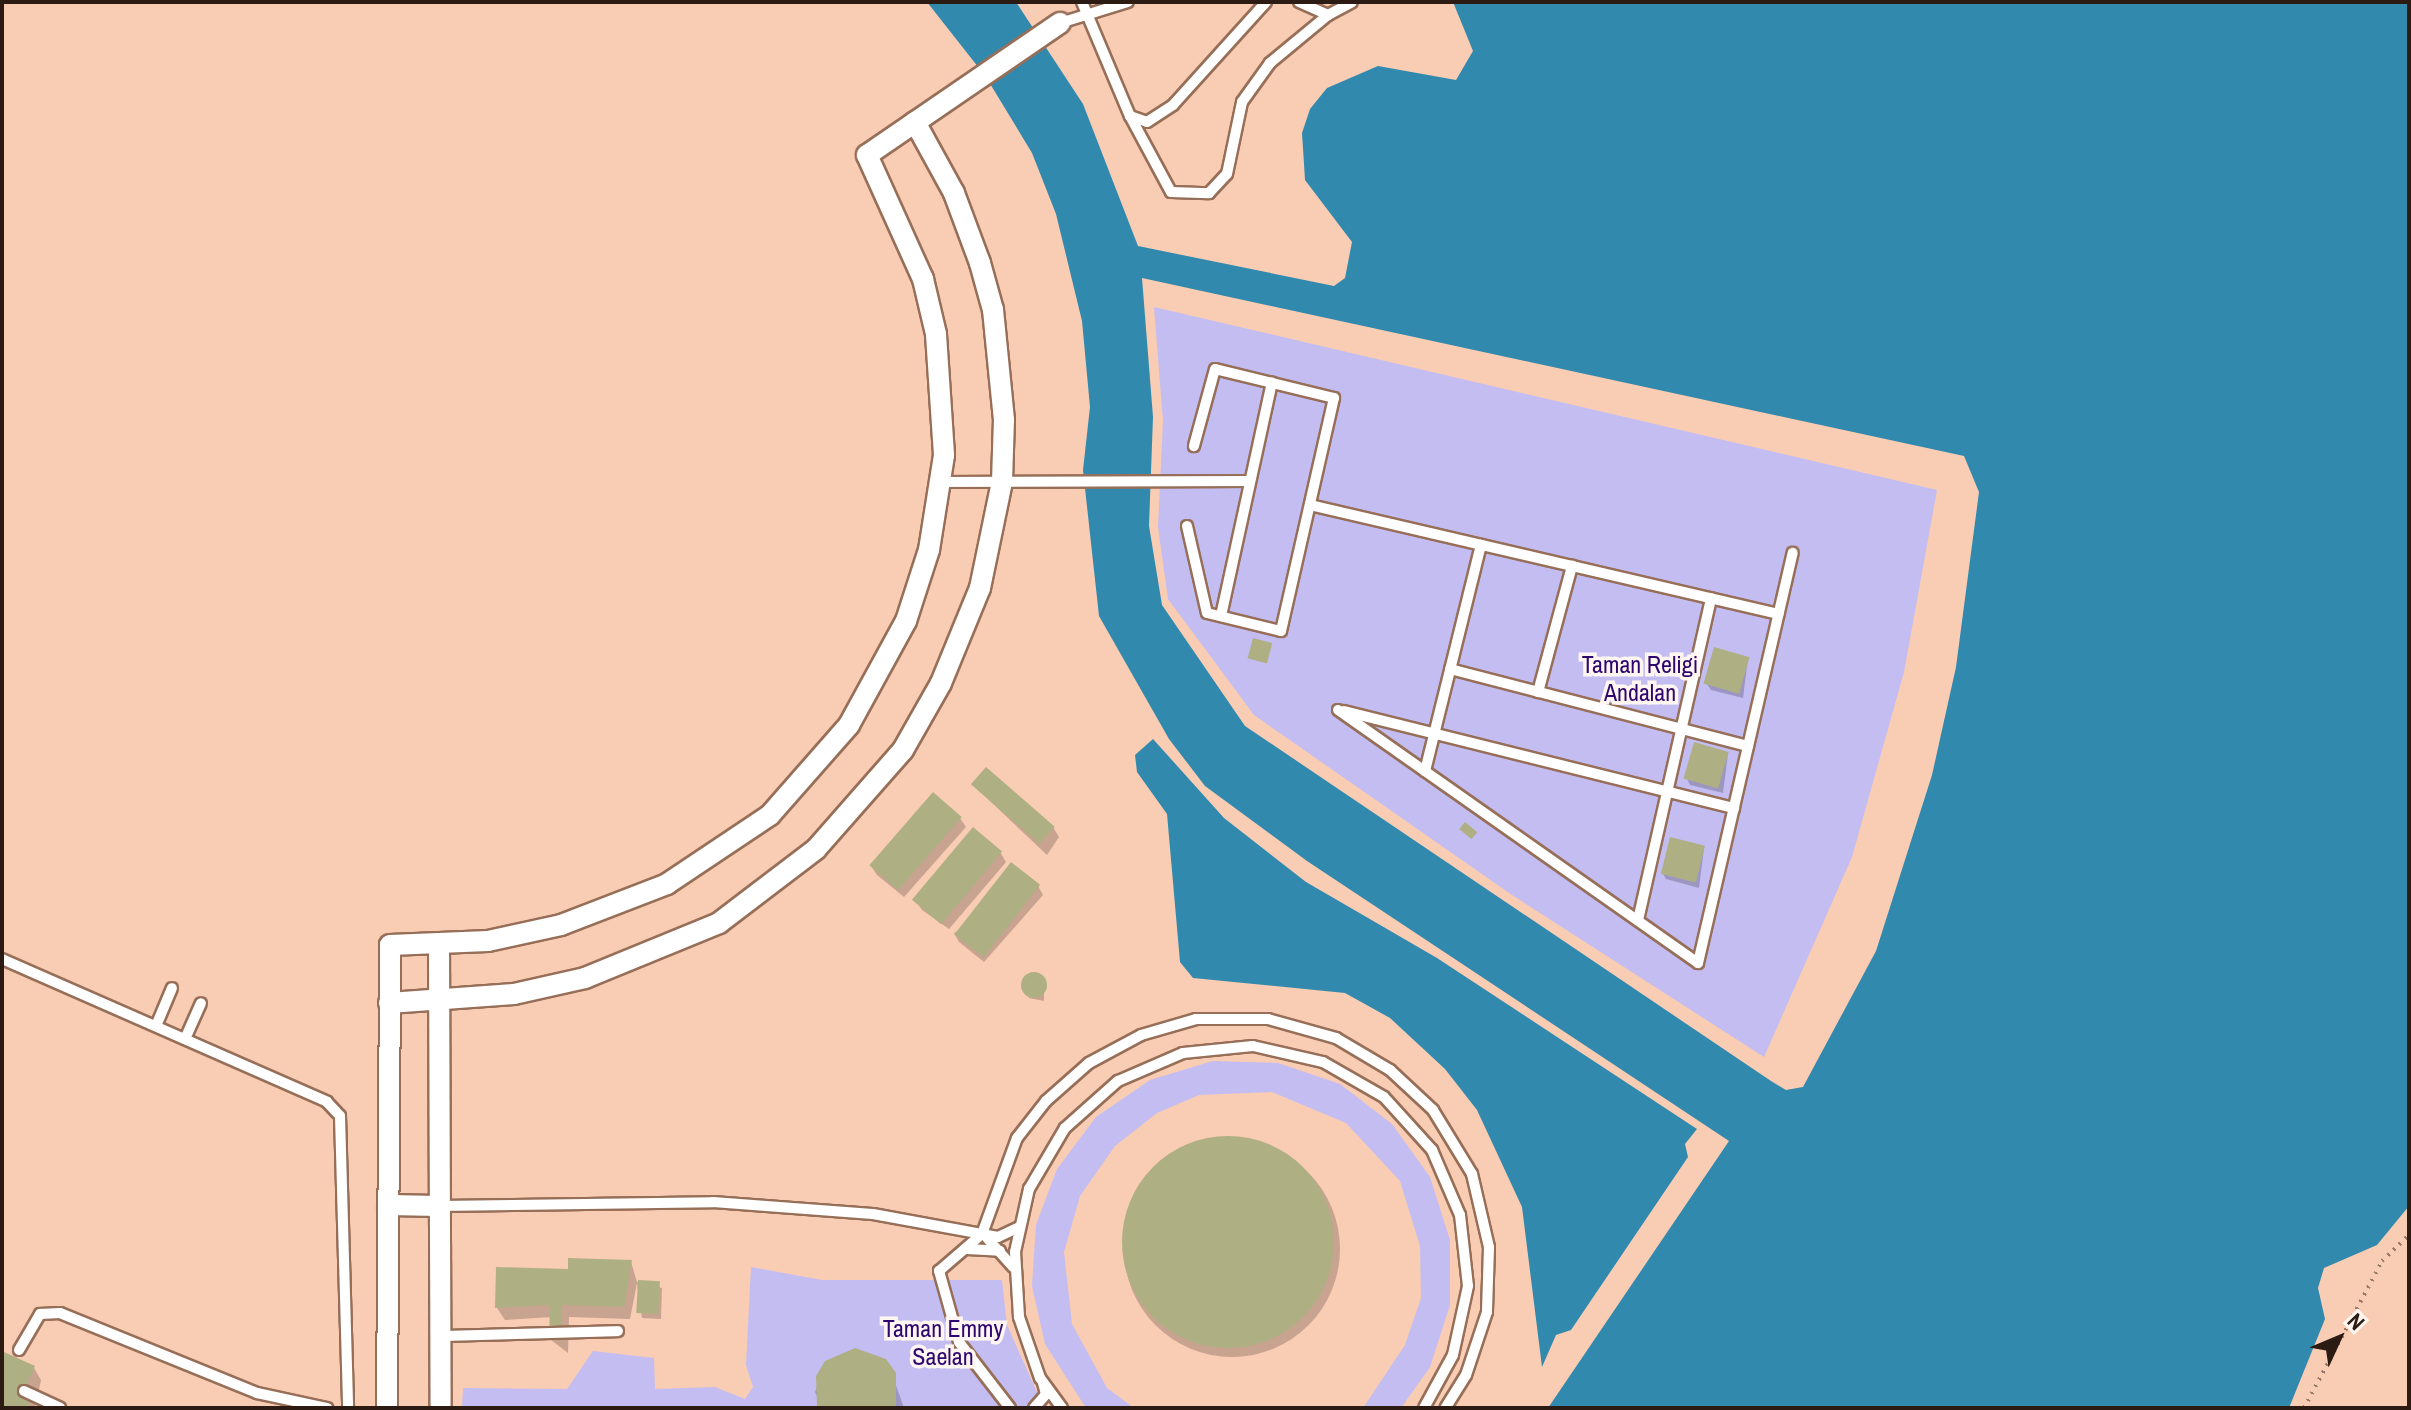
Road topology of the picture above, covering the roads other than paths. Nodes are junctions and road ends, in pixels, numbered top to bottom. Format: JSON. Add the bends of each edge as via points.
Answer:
{"nodes":[{"id":1,"x":1128,"y":2,"type":"edge"},
{"id":2,"x":1266,"y":2,"type":"edge"},
{"id":3,"x":1299,"y":2,"type":"edge"},
{"id":4,"x":1352,"y":2,"type":"edge"},
{"id":5,"x":1084,"y":7,"type":"edge"},
{"id":6,"x":1328,"y":15,"type":"junction"},
{"id":7,"x":1060,"y":23,"type":"joint"},
{"id":8,"x":1130,"y":116,"type":"junction"},
{"id":9,"x":915,"y":122,"type":"junction"},
{"id":10,"x":1272,"y":383,"type":"junction"},
{"id":11,"x":1194,"y":446,"type":"dead end"},
{"id":12,"x":1250,"y":481,"type":"junction"},
{"id":13,"x":942,"y":482,"type":"junction"},
{"id":14,"x":1002,"y":482,"type":"junction"},
{"id":15,"x":1310,"y":505,"type":"junction"},
{"id":16,"x":1187,"y":526,"type":"dead end"},
{"id":17,"x":1481,"y":545,"type":"junction"},
{"id":18,"x":1793,"y":553,"type":"dead end"},
{"id":19,"x":1572,"y":566,"type":"junction"},
{"id":20,"x":1711,"y":598,"type":"junction"},
{"id":21,"x":1779,"y":614,"type":"junction"},
{"id":22,"x":1221,"y":616,"type":"junction"},
{"id":23,"x":1450,"y":669,"type":"junction"},
{"id":24,"x":1538,"y":692,"type":"junction"},
{"id":25,"x":1681,"y":729,"type":"junction"},
{"id":26,"x":1434,"y":734,"type":"junction"},
{"id":27,"x":1748,"y":746,"type":"junction"},
{"id":28,"x":1425,"y":771,"type":"junction"},
{"id":29,"x":1667,"y":792,"type":"junction"},
{"id":30,"x":1734,"y":808,"type":"junction"},
{"id":31,"x":1638,"y":920,"type":"junction"},
{"id":32,"x":439,"y":946,"type":"junction"},
{"id":33,"x":2,"y":959,"type":"edge"},
{"id":34,"x":172,"y":988,"type":"dead end"},
{"id":35,"x":440,"y":1002,"type":"junction"},
{"id":36,"x":201,"y":1003,"type":"dead end"},
{"id":37,"x":389,"y":1003,"type":"junction"},
{"id":38,"x":156,"y":1026,"type":"junction"},
{"id":39,"x":185,"y":1039,"type":"junction"},
{"id":40,"x":388,"y":1205,"type":"junction"},
{"id":41,"x":440,"y":1206,"type":"junction"},
{"id":42,"x":987,"y":1215,"type":"junction"},
{"id":43,"x":1022,"y":1223,"type":"junction"},
{"id":44,"x":982,"y":1234,"type":"junction"},
{"id":45,"x":998,"y":1237,"type":"junction"},
{"id":46,"x":967,"y":1249,"type":"junction"},
{"id":47,"x":1006,"y":1254,"type":"junction"},
{"id":48,"x":1016,"y":1272,"type":"junction"},
{"id":49,"x":618,"y":1331,"type":"dead end"},
{"id":50,"x":440,"y":1336,"type":"junction"},
{"id":51,"x":19,"y":1350,"type":"dead end"},
{"id":52,"x":1042,"y":1381,"type":"junction"},
{"id":53,"x":24,"y":1391,"type":"dead end"},
{"id":54,"x":60,"y":1408,"type":"edge"},
{"id":55,"x":327,"y":1408,"type":"edge"},
{"id":56,"x":348,"y":1408,"type":"edge"},
{"id":57,"x":387,"y":1408,"type":"edge"},
{"id":58,"x":441,"y":1408,"type":"edge"},
{"id":59,"x":1010,"y":1408,"type":"edge"},
{"id":60,"x":1034,"y":1408,"type":"edge"},
{"id":61,"x":1062,"y":1408,"type":"edge"},
{"id":62,"x":1424,"y":1408,"type":"edge"},
{"id":63,"x":1445,"y":1408,"type":"edge"}],
"edges":[{"from":1,"to":5,"type":"lane"},
{"from":2,"to":8,"type":"lane","via":[[1159,118]]},
{"from":3,"to":6,"type":"lane"},
{"from":4,"to":6,"type":"lane"},
{"from":5,"to":7,"type":"lane"},
{"from":5,"to":8,"type":"lane"},
{"from":6,"to":8,"type":"lane","via":[[1270,63],[1242,102],[1227,174],[1209,193],[1171,192]]},
{"from":7,"to":9,"type":"street"},
{"from":9,"to":13,"type":"street","via":[[867,155],[899,217],[936,334]]},
{"from":9,"to":14,"type":"street","via":[[954,193],[993,310]]},
{"from":10,"to":11,"type":"lane","via":[[1215,369]]},
{"from":10,"to":12,"type":"lane"},
{"from":10,"to":15,"type":"lane","via":[[1334,398]]},
{"from":12,"to":14,"type":"lane"},
{"from":12,"to":22,"type":"lane"},
{"from":13,"to":14,"type":"lane"},
{"from":13,"to":32,"type":"street","via":[[906,621],[876,684],[826,755],[770,815],[707,861],[627,903],[561,925]]},
{"from":14,"to":35,"type":"street","via":[[980,588],[941,683],[903,750],[816,849],[719,923],[653,955],[585,978]]},
{"from":15,"to":17,"type":"lane"},
{"from":15,"to":22,"type":"lane","via":[[1281,631]]},
{"from":16,"to":22,"type":"lane","via":[[1207,613]]},
{"from":17,"to":19,"type":"lane"},
{"from":17,"to":23,"type":"lane"},
{"from":18,"to":21,"type":"lane"},
{"from":19,"to":20,"type":"lane"},
{"from":19,"to":24,"type":"lane"},
{"from":20,"to":21,"type":"lane"},
{"from":20,"to":25,"type":"lane"},
{"from":21,"to":27,"type":"lane"},
{"from":23,"to":24,"type":"lane"},
{"from":23,"to":26,"type":"lane"},
{"from":24,"to":25,"type":"lane"},
{"from":25,"to":27,"type":"lane"},
{"from":25,"to":29,"type":"lane"},
{"from":26,"to":28,"type":"lane"},
{"from":26,"to":28,"type":"lane","via":[[1338,710]]},
{"from":26,"to":29,"type":"lane"},
{"from":27,"to":30,"type":"lane"},
{"from":28,"to":31,"type":"lane"},
{"from":29,"to":30,"type":"lane"},
{"from":29,"to":31,"type":"lane"},
{"from":30,"to":31,"type":"lane","via":[[1698,963]]},
{"from":32,"to":35,"type":"street"},
{"from":32,"to":37,"type":"street","via":[[390,945]]},
{"from":33,"to":38,"type":"lane"},
{"from":34,"to":38,"type":"lane"},
{"from":35,"to":37,"type":"street"},
{"from":35,"to":41,"type":"street"},
{"from":36,"to":39,"type":"lane"},
{"from":37,"to":40,"type":"street"},
{"from":38,"to":39,"type":"lane"},
{"from":39,"to":56,"type":"lane","via":[[327,1102],[340,1116]]},
{"from":40,"to":41,"type":"street"},
{"from":40,"to":57,"type":"street"},
{"from":41,"to":44,"type":"lane","via":[[713,1202],[873,1214]]},
{"from":41,"to":50,"type":"street"},
{"from":42,"to":44,"type":"lane"},
{"from":42,"to":45,"type":"lane"},
{"from":42,"to":63,"type":"lane","via":[[1017,1138],[1046,1101],[1089,1063],[1141,1035],[1196,1019],[1268,1019],[1336,1038],[1390,1070],[1433,1110],[1472,1174],[1489,1247],[1487,1312],[1466,1375]]},
{"from":43,"to":45,"type":"lane"},
{"from":43,"to":48,"type":"lane"},
{"from":43,"to":62,"type":"lane","via":[[1029,1189],[1065,1128],[1118,1081],[1183,1053],[1253,1046],[1323,1062],[1384,1097],[1422,1140],[1460,1215],[1468,1286],[1453,1355]]},
{"from":44,"to":45,"type":"lane"},
{"from":44,"to":46,"type":"lane"},
{"from":44,"to":47,"type":"lane"},
{"from":46,"to":47,"type":"lane"},
{"from":46,"to":59,"type":"lane","via":[[939,1271],[943,1293],[959,1342]]},
{"from":47,"to":48,"type":"lane"},
{"from":48,"to":52,"type":"lane","via":[[1019,1317]]},
{"from":49,"to":50,"type":"lane"},
{"from":50,"to":58,"type":"street"},
{"from":51,"to":55,"type":"lane","via":[[40,1314],[60,1313],[257,1393]]},
{"from":52,"to":60,"type":"lane","via":[[1046,1394]]},
{"from":52,"to":61,"type":"lane"},
{"from":53,"to":54,"type":"lane"}]}
